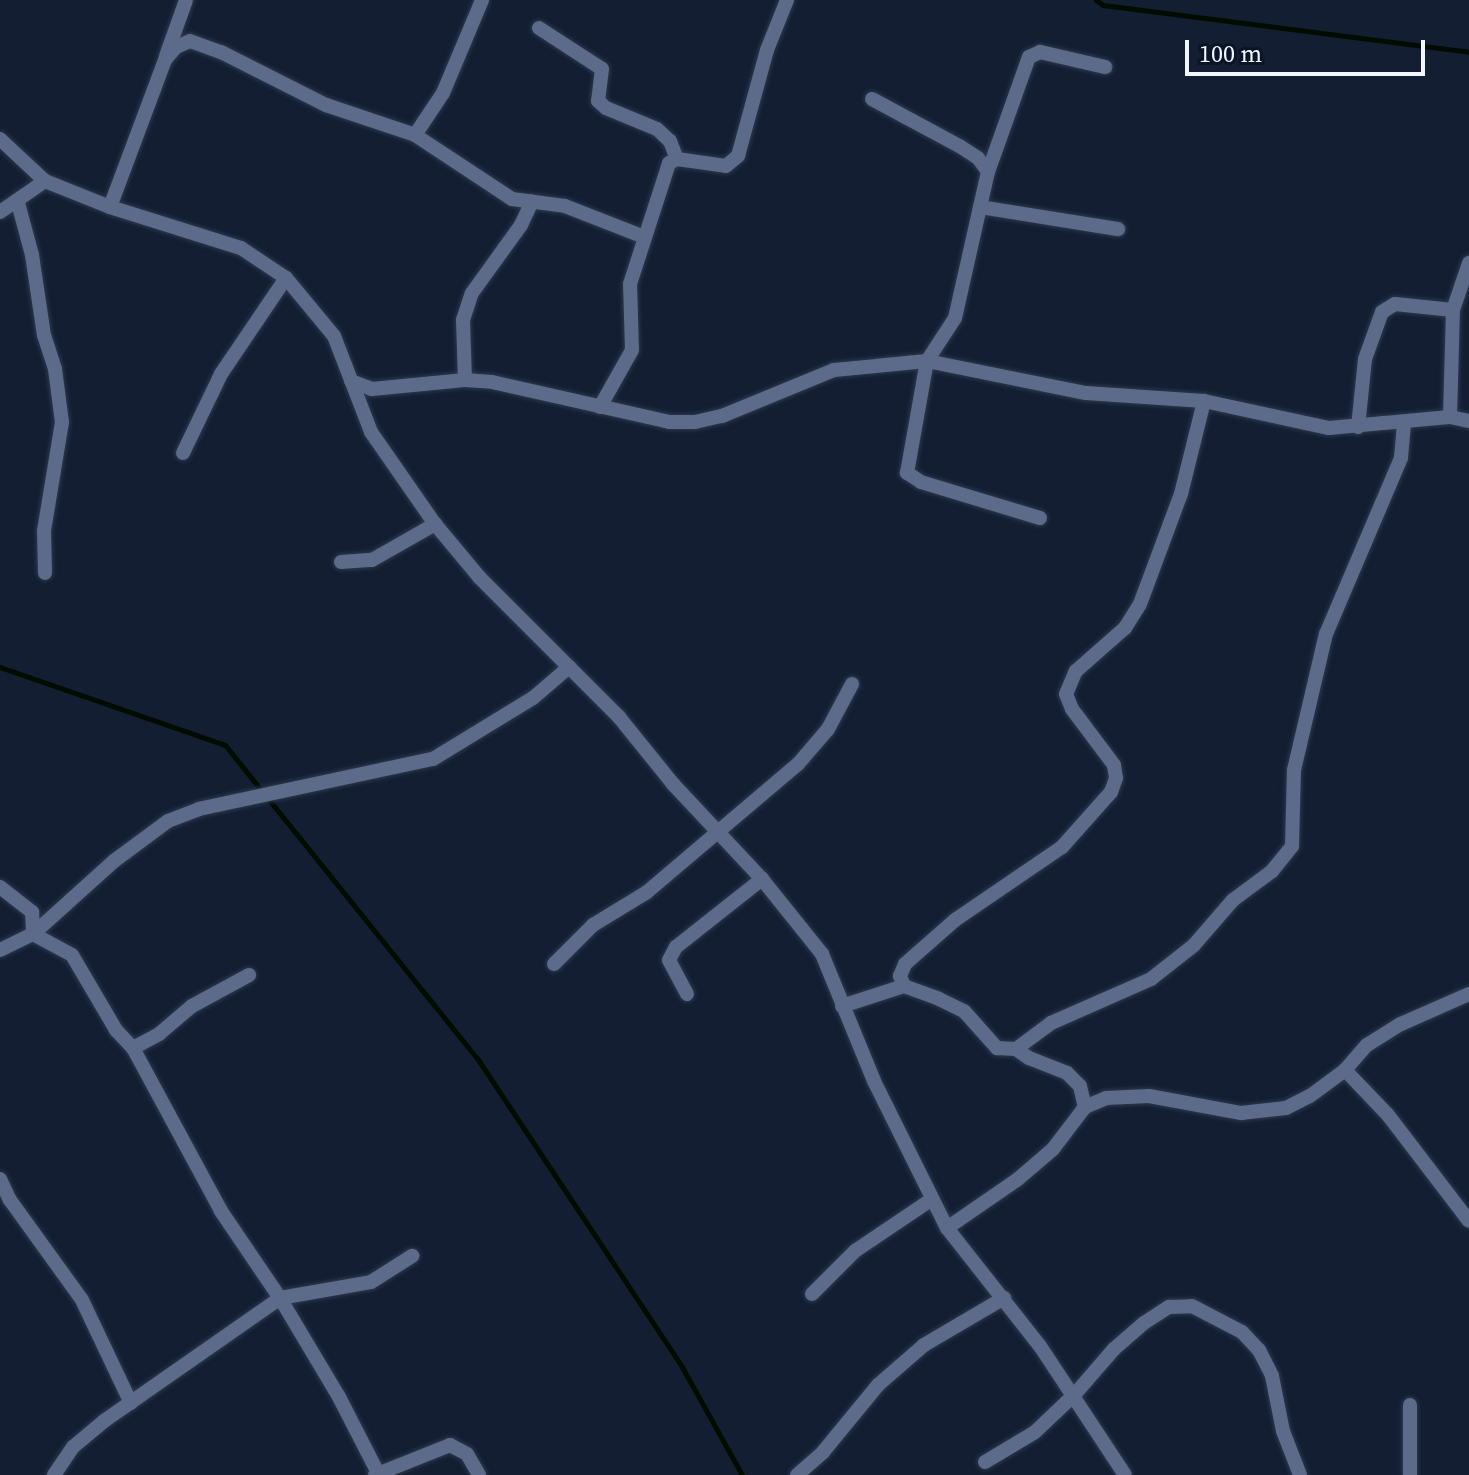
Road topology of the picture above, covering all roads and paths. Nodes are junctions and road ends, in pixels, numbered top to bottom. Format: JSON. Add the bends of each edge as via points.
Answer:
{"nodes":[{"id":1,"x":482,"y":0,"type":"edge"},
{"id":2,"x":787,"y":0,"type":"edge"},
{"id":3,"x":184,"y":1,"type":"edge"},
{"id":4,"x":539,"y":28,"type":"dead end"},
{"id":5,"x":165,"y":60,"type":"junction"},
{"id":6,"x":1105,"y":67,"type":"dead end"},
{"id":7,"x":872,"y":99,"type":"dead end"},
{"id":8,"x":415,"y":135,"type":"junction"},
{"id":9,"x":0,"y":139,"type":"edge"},
{"id":10,"x":677,"y":159,"type":"junction"},
{"id":11,"x":988,"y":172,"type":"junction"},
{"id":12,"x":45,"y":181,"type":"junction"},
{"id":13,"x":532,"y":201,"type":"junction"},
{"id":14,"x":18,"y":203,"type":"junction"},
{"id":15,"x":110,"y":207,"type":"junction"},
{"id":16,"x":980,"y":207,"type":"junction"},
{"id":17,"x":0,"y":212,"type":"edge"},
{"id":18,"x":1118,"y":229,"type":"dead end"},
{"id":19,"x":644,"y":237,"type":"junction"},
{"id":20,"x":1469,"y":263,"type":"edge"},
{"id":21,"x":286,"y":278,"type":"junction"},
{"id":22,"x":1453,"y":310,"type":"junction"},
{"id":23,"x":927,"y":361,"type":"junction"},
{"id":24,"x":465,"y":380,"type":"junction"},
{"id":25,"x":351,"y":381,"type":"junction"},
{"id":26,"x":1204,"y":401,"type":"junction"},
{"id":27,"x":600,"y":407,"type":"junction"},
{"id":28,"x":1450,"y":417,"type":"junction"},
{"id":29,"x":1469,"y":421,"type":"edge"},
{"id":30,"x":1404,"y":423,"type":"junction"},
{"id":31,"x":1358,"y":427,"type":"junction"},
{"id":32,"x":183,"y":453,"type":"dead end"},
{"id":33,"x":1040,"y":518,"type":"dead end"},
{"id":34,"x":435,"y":524,"type":"junction"},
{"id":35,"x":341,"y":562,"type":"dead end"},
{"id":36,"x":45,"y":573,"type":"dead end"},
{"id":37,"x":569,"y":667,"type":"junction"},
{"id":38,"x":852,"y":684,"type":"dead end"},
{"id":39,"x":716,"y":831,"type":"junction"},
{"id":40,"x":762,"y":879,"type":"junction"},
{"id":41,"x":0,"y":887,"type":"edge"},
{"id":42,"x":33,"y":934,"type":"junction"},
{"id":43,"x":0,"y":950,"type":"edge"},
{"id":44,"x":554,"y":964,"type":"dead end"},
{"id":45,"x":249,"y":975,"type":"dead end"},
{"id":46,"x":904,"y":986,"type":"junction"},
{"id":47,"x":687,"y":994,"type":"dead end"},
{"id":48,"x":1469,"y":994,"type":"edge"},
{"id":49,"x":842,"y":1006,"type":"junction"},
{"id":50,"x":133,"y":1048,"type":"junction"},
{"id":51,"x":1016,"y":1049,"type":"junction"},
{"id":52,"x":1345,"y":1070,"type":"junction"},
{"id":53,"x":1085,"y":1107,"type":"junction"},
{"id":54,"x":0,"y":1179,"type":"edge"},
{"id":55,"x":932,"y":1199,"type":"junction"},
{"id":56,"x":1469,"y":1221,"type":"edge"},
{"id":57,"x":947,"y":1228,"type":"junction"},
{"id":58,"x":412,"y":1256,"type":"dead end"},
{"id":59,"x":812,"y":1294,"type":"dead end"},
{"id":60,"x":280,"y":1298,"type":"junction"},
{"id":61,"x":1004,"y":1298,"type":"junction"},
{"id":62,"x":1075,"y":1394,"type":"junction"},
{"id":63,"x":131,"y":1403,"type":"junction"},
{"id":64,"x":1410,"y":1405,"type":"dead end"},
{"id":65,"x":985,"y":1462,"type":"dead end"},
{"id":66,"x":377,"y":1474,"type":"edge"},
{"id":67,"x":54,"y":1475,"type":"edge"},
{"id":68,"x":479,"y":1475,"type":"edge"},
{"id":69,"x":797,"y":1475,"type":"edge"},
{"id":70,"x":1125,"y":1475,"type":"edge"},
{"id":71,"x":1300,"y":1475,"type":"edge"},
{"id":72,"x":1410,"y":1475,"type":"edge"}],
"edges":[{"from":1,"to":8,"type":"street","via":[[443,93]]},
{"from":2,"to":10,"type":"street","via":[[767,50],[738,156],[726,166]]},
{"from":3,"to":5,"type":"street"},
{"from":4,"to":10,"type":"street","via":[[602,69],[598,101],[657,129],[670,141]]},
{"from":5,"to":8,"type":"street","via":[[190,41],[326,105]]},
{"from":5,"to":15,"type":"street"},
{"from":6,"to":11,"type":"street","via":[[1040,52],[1029,57]]},
{"from":7,"to":11,"type":"street","via":[[961,147]]},
{"from":8,"to":13,"type":"street","via":[[489,187],[512,199]]},
{"from":9,"to":12,"type":"street"},
{"from":10,"to":19,"type":"street","via":[[669,163]]},
{"from":11,"to":16,"type":"street"},
{"from":12,"to":14,"type":"street"},
{"from":12,"to":15,"type":"street"},
{"from":13,"to":19,"type":"street","via":[[592,214]]},
{"from":13,"to":24,"type":"street","via":[[472,293],[463,320]]},
{"from":14,"to":17,"type":"street"},
{"from":14,"to":36,"type":"street","via":[[62,422],[44,531]]},
{"from":15,"to":21,"type":"street","via":[[241,248]]},
{"from":16,"to":18,"type":"street"},
{"from":16,"to":23,"type":"street","via":[[955,318]]},
{"from":19,"to":27,"type":"street","via":[[630,284],[632,350]]},
{"from":20,"to":22,"type":"street"},
{"from":21,"to":25,"type":"street","via":[[334,336]]},
{"from":21,"to":32,"type":"street","via":[[221,374]]},
{"from":22,"to":28,"type":"street"},
{"from":22,"to":31,"type":"street","via":[[1395,304],[1382,312],[1365,359]]},
{"from":23,"to":26,"type":"street","via":[[1086,393]]},
{"from":23,"to":27,"type":"street","via":[[834,370],[695,422],[669,422]]},
{"from":23,"to":33,"type":"street","via":[[907,473],[921,482]]},
{"from":24,"to":25,"type":"street","via":[[372,389]]},
{"from":24,"to":27,"type":"street"},
{"from":25,"to":34,"type":"street","via":[[371,432]]},
{"from":26,"to":31,"type":"street","via":[[1329,428]]},
{"from":26,"to":46,"type":"street","via":[[1181,494],[1140,604],[1125,628],[1076,671],[1066,694],[1114,765],[1111,792],[1062,847],[955,920],[905,964],[900,976]]},
{"from":28,"to":29,"type":"street"},
{"from":28,"to":30,"type":"street"},
{"from":30,"to":31,"type":"street"},
{"from":30,"to":51,"type":"street","via":[[1401,458],[1326,634],[1294,770],[1292,846],[1194,945],[1151,979],[1051,1023]]},
{"from":34,"to":35,"type":"street","via":[[372,560]]},
{"from":34,"to":37,"type":"street","via":[[480,578]]},
{"from":37,"to":39,"type":"street"},
{"from":37,"to":42,"type":"street","via":[[533,698],[433,759],[199,809],[168,821]]},
{"from":38,"to":39,"type":"street","via":[[828,729],[798,764]]},
{"from":39,"to":40,"type":"street"},
{"from":39,"to":44,"type":"street","via":[[647,892],[593,925]]},
{"from":40,"to":47,"type":"street","via":[[676,947],[669,960]]},
{"from":40,"to":49,"type":"street","via":[[822,954]]},
{"from":41,"to":42,"type":"street","via":[[32,912]]},
{"from":42,"to":43,"type":"street"},
{"from":42,"to":50,"type":"street","via":[[72,955],[116,1030]]},
{"from":45,"to":50,"type":"street","via":[[192,1006]]},
{"from":46,"to":49,"type":"street"},
{"from":46,"to":51,"type":"street","via":[[964,1011],[997,1048]]},
{"from":48,"to":52,"type":"street","via":[[1401,1024],[1367,1045]]},
{"from":49,"to":55,"type":"street"},
{"from":50,"to":60,"type":"street","via":[[237,1239]]},
{"from":51,"to":53,"type":"street","via":[[1067,1073],[1080,1086]]},
{"from":52,"to":53,"type":"street","via":[[1310,1096],[1262,1113],[1149,1096],[1106,1098]]},
{"from":52,"to":56,"type":"street","via":[[1388,1115]]},
{"from":53,"to":57,"type":"street","via":[[1053,1149]]},
{"from":54,"to":63,"type":"street","via":[[82,1300]]},
{"from":55,"to":57,"type":"street"},
{"from":55,"to":59,"type":"street","via":[[855,1251]]},
{"from":57,"to":61,"type":"street"},
{"from":58,"to":60,"type":"street","via":[[371,1282]]},
{"from":60,"to":63,"type":"street"},
{"from":60,"to":66,"type":"street"},
{"from":61,"to":62,"type":"street"},
{"from":61,"to":69,"type":"street","via":[[924,1345],[878,1385]]},
{"from":62,"to":65,"type":"street","via":[[1035,1432]]},
{"from":62,"to":70,"type":"street"},
{"from":62,"to":71,"type":"street","via":[[1144,1323],[1169,1307],[1192,1306],[1242,1332],[1259,1350],[1272,1376],[1283,1431]]},
{"from":63,"to":67,"type":"street","via":[[73,1447]]},
{"from":64,"to":72,"type":"street"},
{"from":66,"to":68,"type":"street","via":[[450,1445],[467,1454]]}]}
